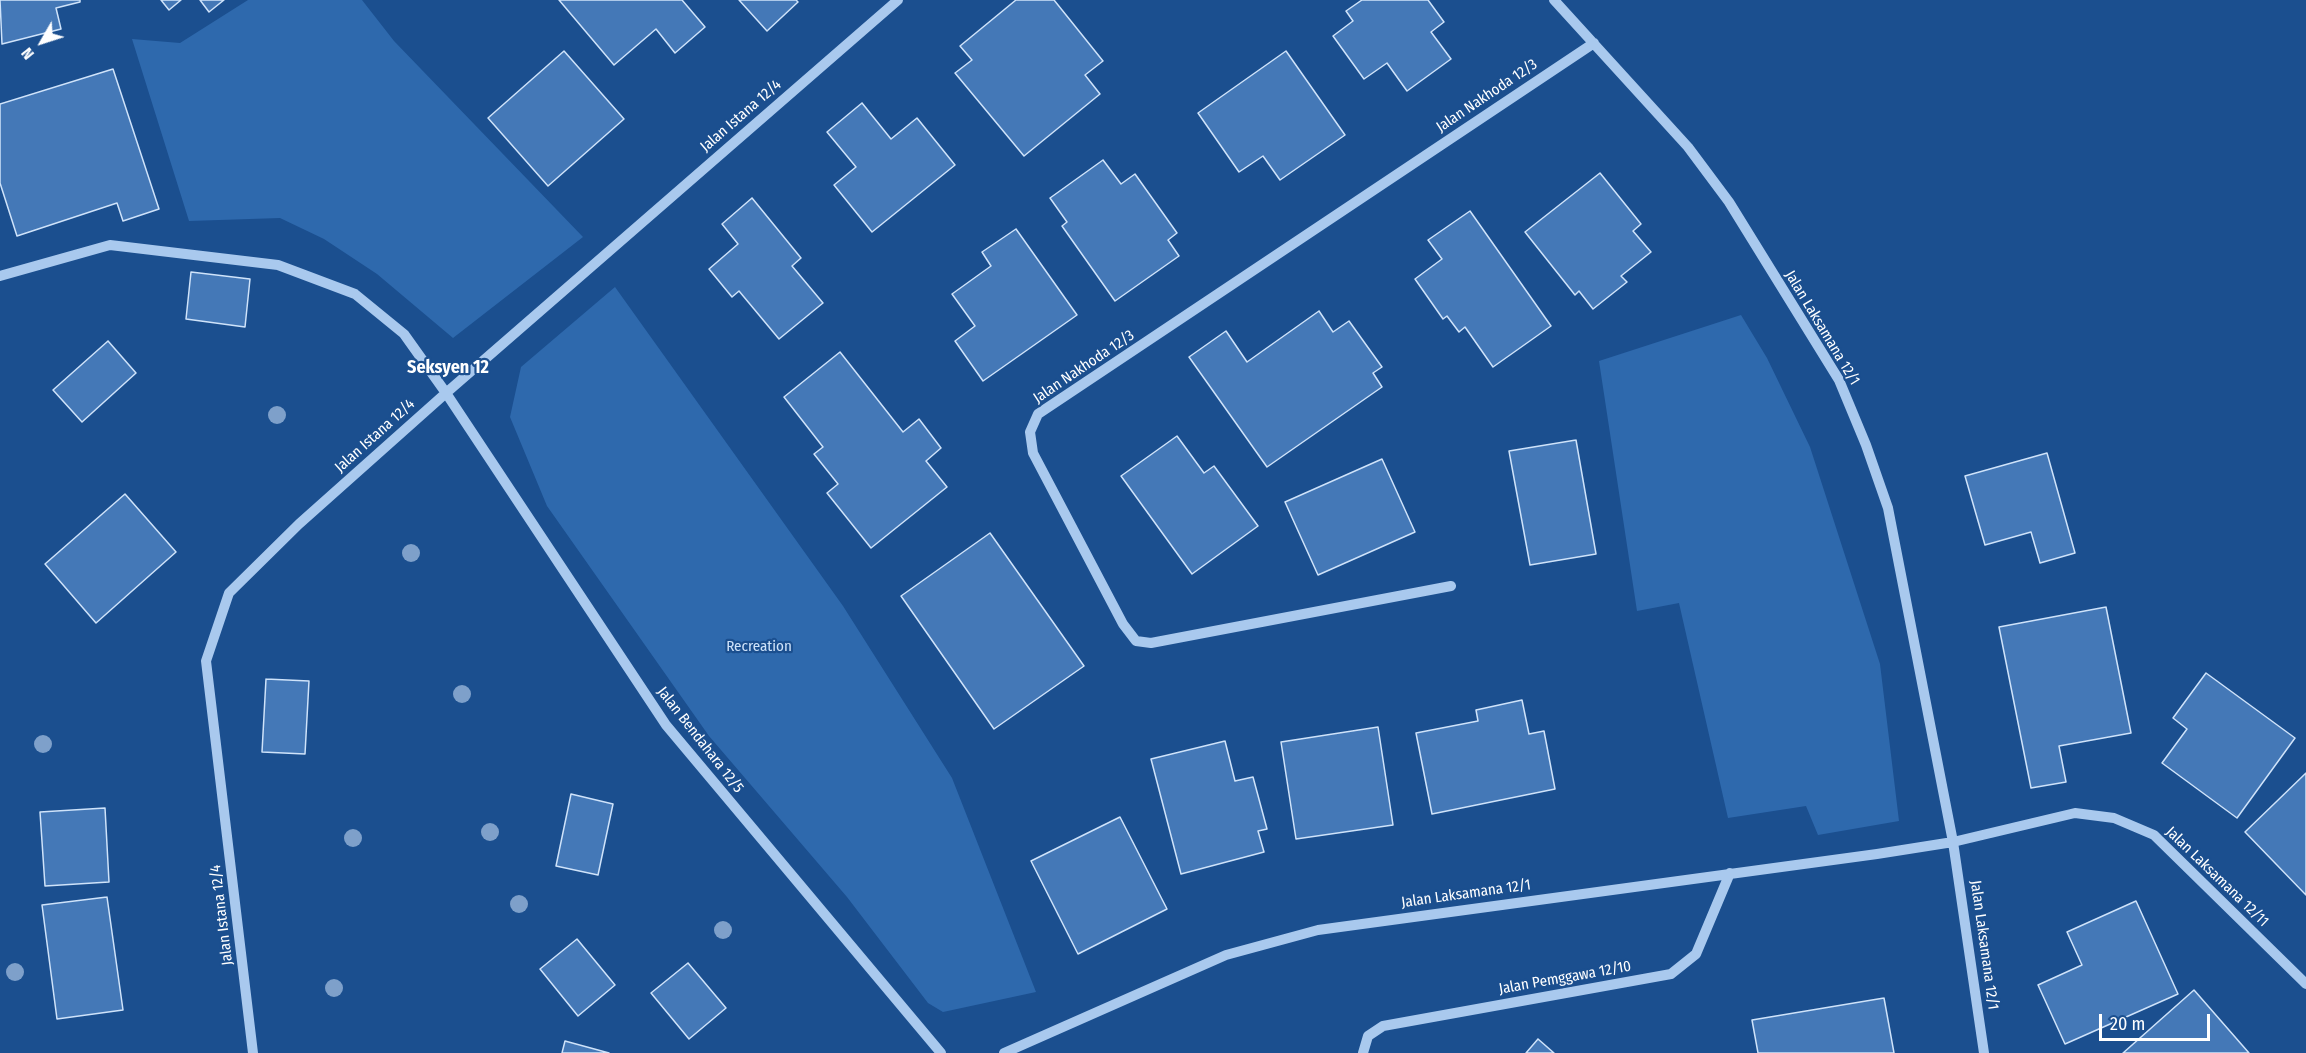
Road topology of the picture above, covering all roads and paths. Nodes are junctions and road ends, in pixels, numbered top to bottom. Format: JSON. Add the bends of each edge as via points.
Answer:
{"nodes":[{"id":1,"x":898,"y":0,"type":"edge"},
{"id":2,"x":1554,"y":0,"type":"edge"},
{"id":3,"x":1594,"y":43,"type":"junction"},
{"id":4,"x":0,"y":276,"type":"edge"},
{"id":5,"x":446,"y":393,"type":"junction"},
{"id":6,"x":1451,"y":586,"type":"dead end"},
{"id":7,"x":1953,"y":842,"type":"junction"},
{"id":8,"x":1730,"y":873,"type":"junction"},
{"id":9,"x":2306,"y":984,"type":"edge"},
{"id":10,"x":253,"y":1053,"type":"edge"},
{"id":11,"x":941,"y":1053,"type":"edge"},
{"id":12,"x":1005,"y":1053,"type":"edge"},
{"id":13,"x":1363,"y":1053,"type":"edge"},
{"id":14,"x":1984,"y":1053,"type":"edge"}],
"edges":[{"from":1,"to":5,"type":"street","name":"Jalan Istana 12/4"},
{"from":2,"to":3,"type":"street","name":"Jalan Laksamana 12/1"},
{"from":3,"to":6,"type":"street","name":"Jalan Nakhoda 12/3","via":[[1038,414],[1030,432],[1033,453],[1136,641],[1151,643]]},
{"from":3,"to":7,"type":"street","name":"Jalan Laksamana 12/1","via":[[1688,147],[1729,202],[1839,380],[1888,508]]},
{"from":4,"to":5,"type":"street","name":"Jalan Bendahara 12/5","via":[[110,245],[278,265],[355,294],[404,334]]},
{"from":5,"to":10,"type":"street","name":"Jalan Istana 12/4","via":[[299,524],[229,593],[206,661]]},
{"from":5,"to":11,"type":"street","name":"Jalan Bendahara 12/5","via":[[666,725]]},
{"from":7,"to":8,"type":"street","name":"Jalan Laksamana 12/1"},
{"from":7,"to":9,"type":"street","name":"Jalan Laksamana 12/11","via":[[2074,813],[2114,818],[2154,836]]},
{"from":7,"to":14,"type":"street","name":"Jalan Laksamana 12/1"},
{"from":8,"to":12,"type":"street","name":"Jalan Laksamana 12/1","via":[[1318,930],[1226,955]]},
{"from":8,"to":13,"type":"street","name":"Jalan Pemggawa 12/10","via":[[1696,954],[1671,974],[1383,1026],[1368,1036]]}]}
